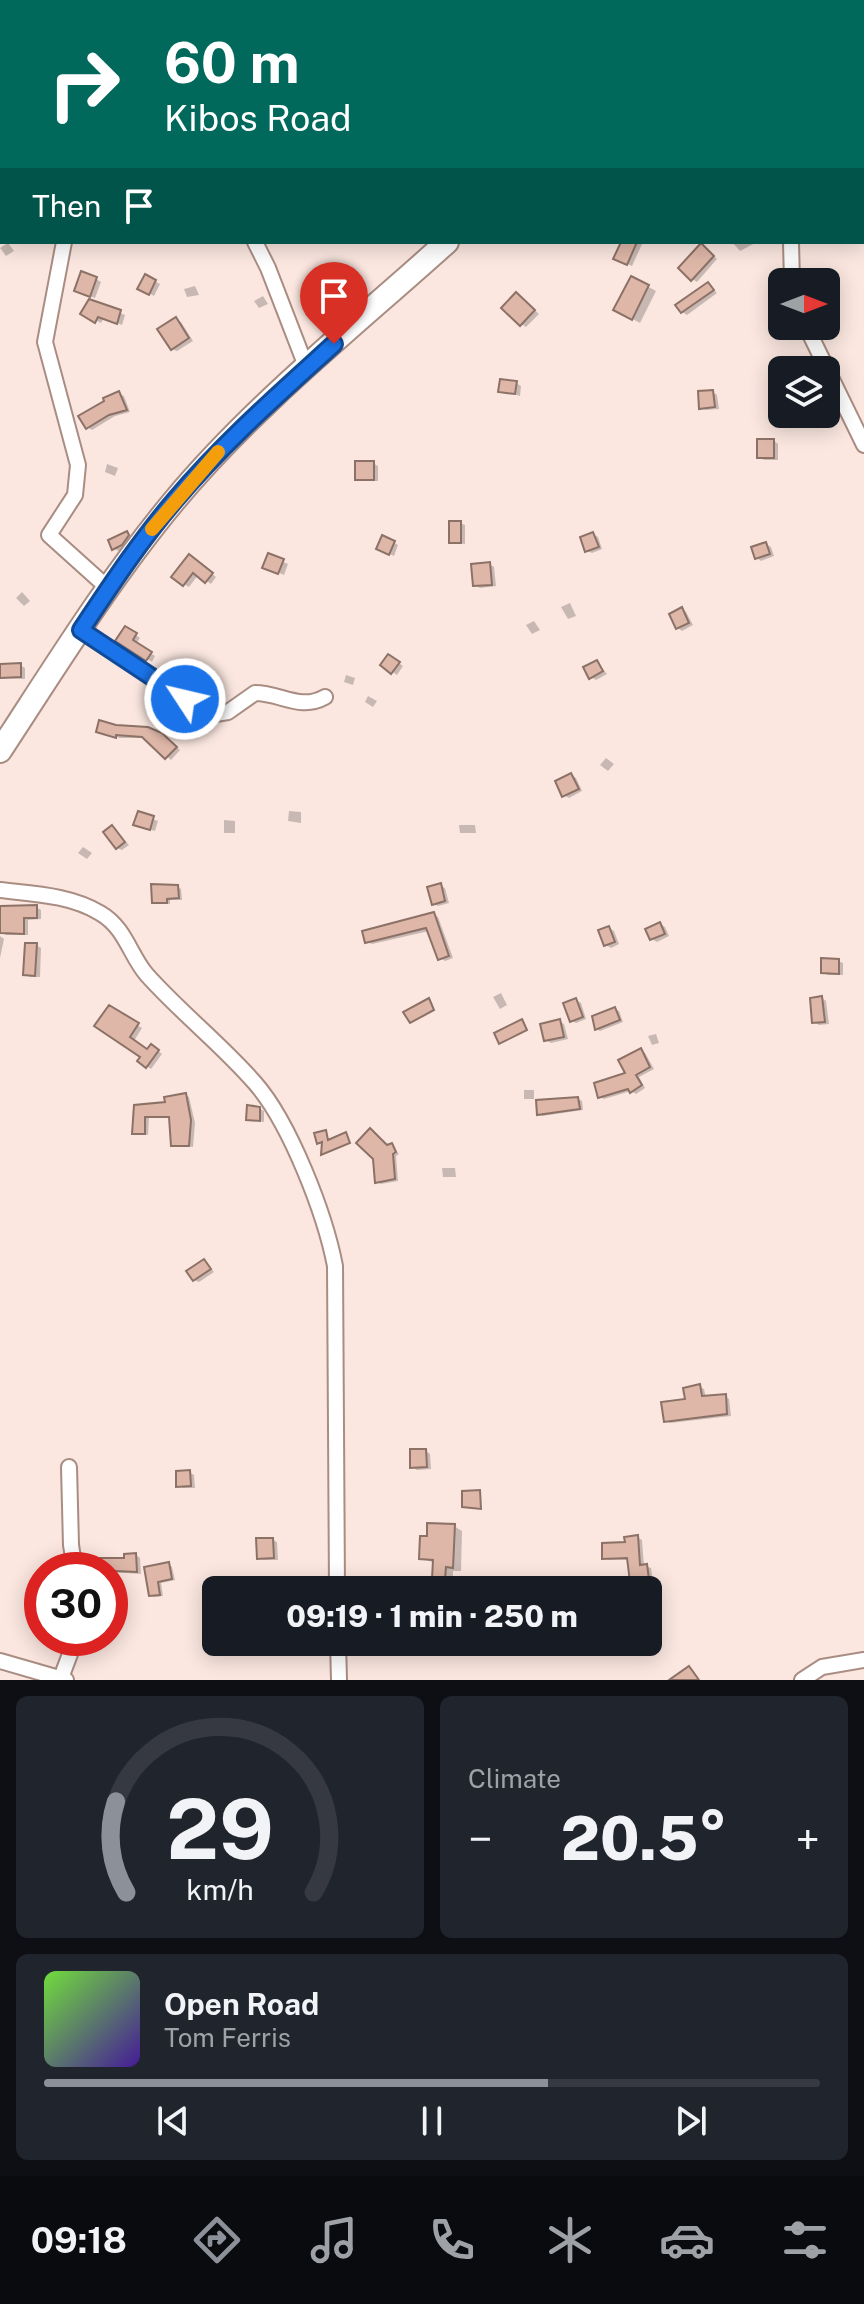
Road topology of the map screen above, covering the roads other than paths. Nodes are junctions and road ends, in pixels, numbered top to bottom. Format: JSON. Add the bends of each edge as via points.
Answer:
{"nodes":[{"id":1,"x":64,"y":244,"type":"edge"},
{"id":2,"x":256,"y":244,"type":"edge"},
{"id":3,"x":445,"y":244,"type":"edge"},
{"id":4,"x":791,"y":244,"type":"edge"},
{"id":5,"x":792,"y":268,"type":"edge"},
{"id":6,"x":813,"y":340,"type":"edge"},
{"id":7,"x":307,"y":369,"type":"junction"},
{"id":8,"x":864,"y":445,"type":"edge"},
{"id":9,"x":109,"y":589,"type":"junction"},
{"id":10,"x":81,"y":630,"type":"junction"},
{"id":11,"x":325,"y":697,"type":"dead end"},
{"id":12,"x":0,"y":751,"type":"edge"},
{"id":13,"x":0,"y":890,"type":"edge"},
{"id":14,"x":69,"y":1467,"type":"dead end"},
{"id":15,"x":74,"y":1552,"type":"edge"},
{"id":16,"x":337,"y":1576,"type":"edge"},
{"id":17,"x":70,"y":1656,"type":"edge"},
{"id":18,"x":338,"y":1656,"type":"edge"},
{"id":19,"x":864,"y":1660,"type":"edge"},
{"id":20,"x":0,"y":1661,"type":"edge"},
{"id":21,"x":63,"y":1679,"type":"edge"},
{"id":22,"x":339,"y":1680,"type":"edge"},
{"id":23,"x":802,"y":1680,"type":"edge"}],
"edges":[{"from":1,"to":9,"type":"street","via":[[45,342],[78,465],[75,495],[49,535]]},
{"from":2,"to":7,"type":"street"},
{"from":3,"to":7,"type":"main road"},
{"from":4,"to":5,"type":"street"},
{"from":6,"to":8,"type":"street"},
{"from":7,"to":9,"type":"main road","via":[[205,466]]},
{"from":9,"to":10,"type":"main road"},
{"from":10,"to":11,"type":"street","via":[[209,715],[228,712],[255,693],[303,705]]},
{"from":10,"to":12,"type":"main road"},
{"from":13,"to":16,"type":"street","via":[[77,902],[102,914],[131,946],[143,971],[256,1084],[290,1138],[335,1266]]},
{"from":14,"to":15,"type":"street"},
{"from":17,"to":21,"type":"street"},
{"from":18,"to":22,"type":"street"},
{"from":19,"to":23,"type":"street","via":[[822,1667]]},
{"from":20,"to":21,"type":"street"}]}
